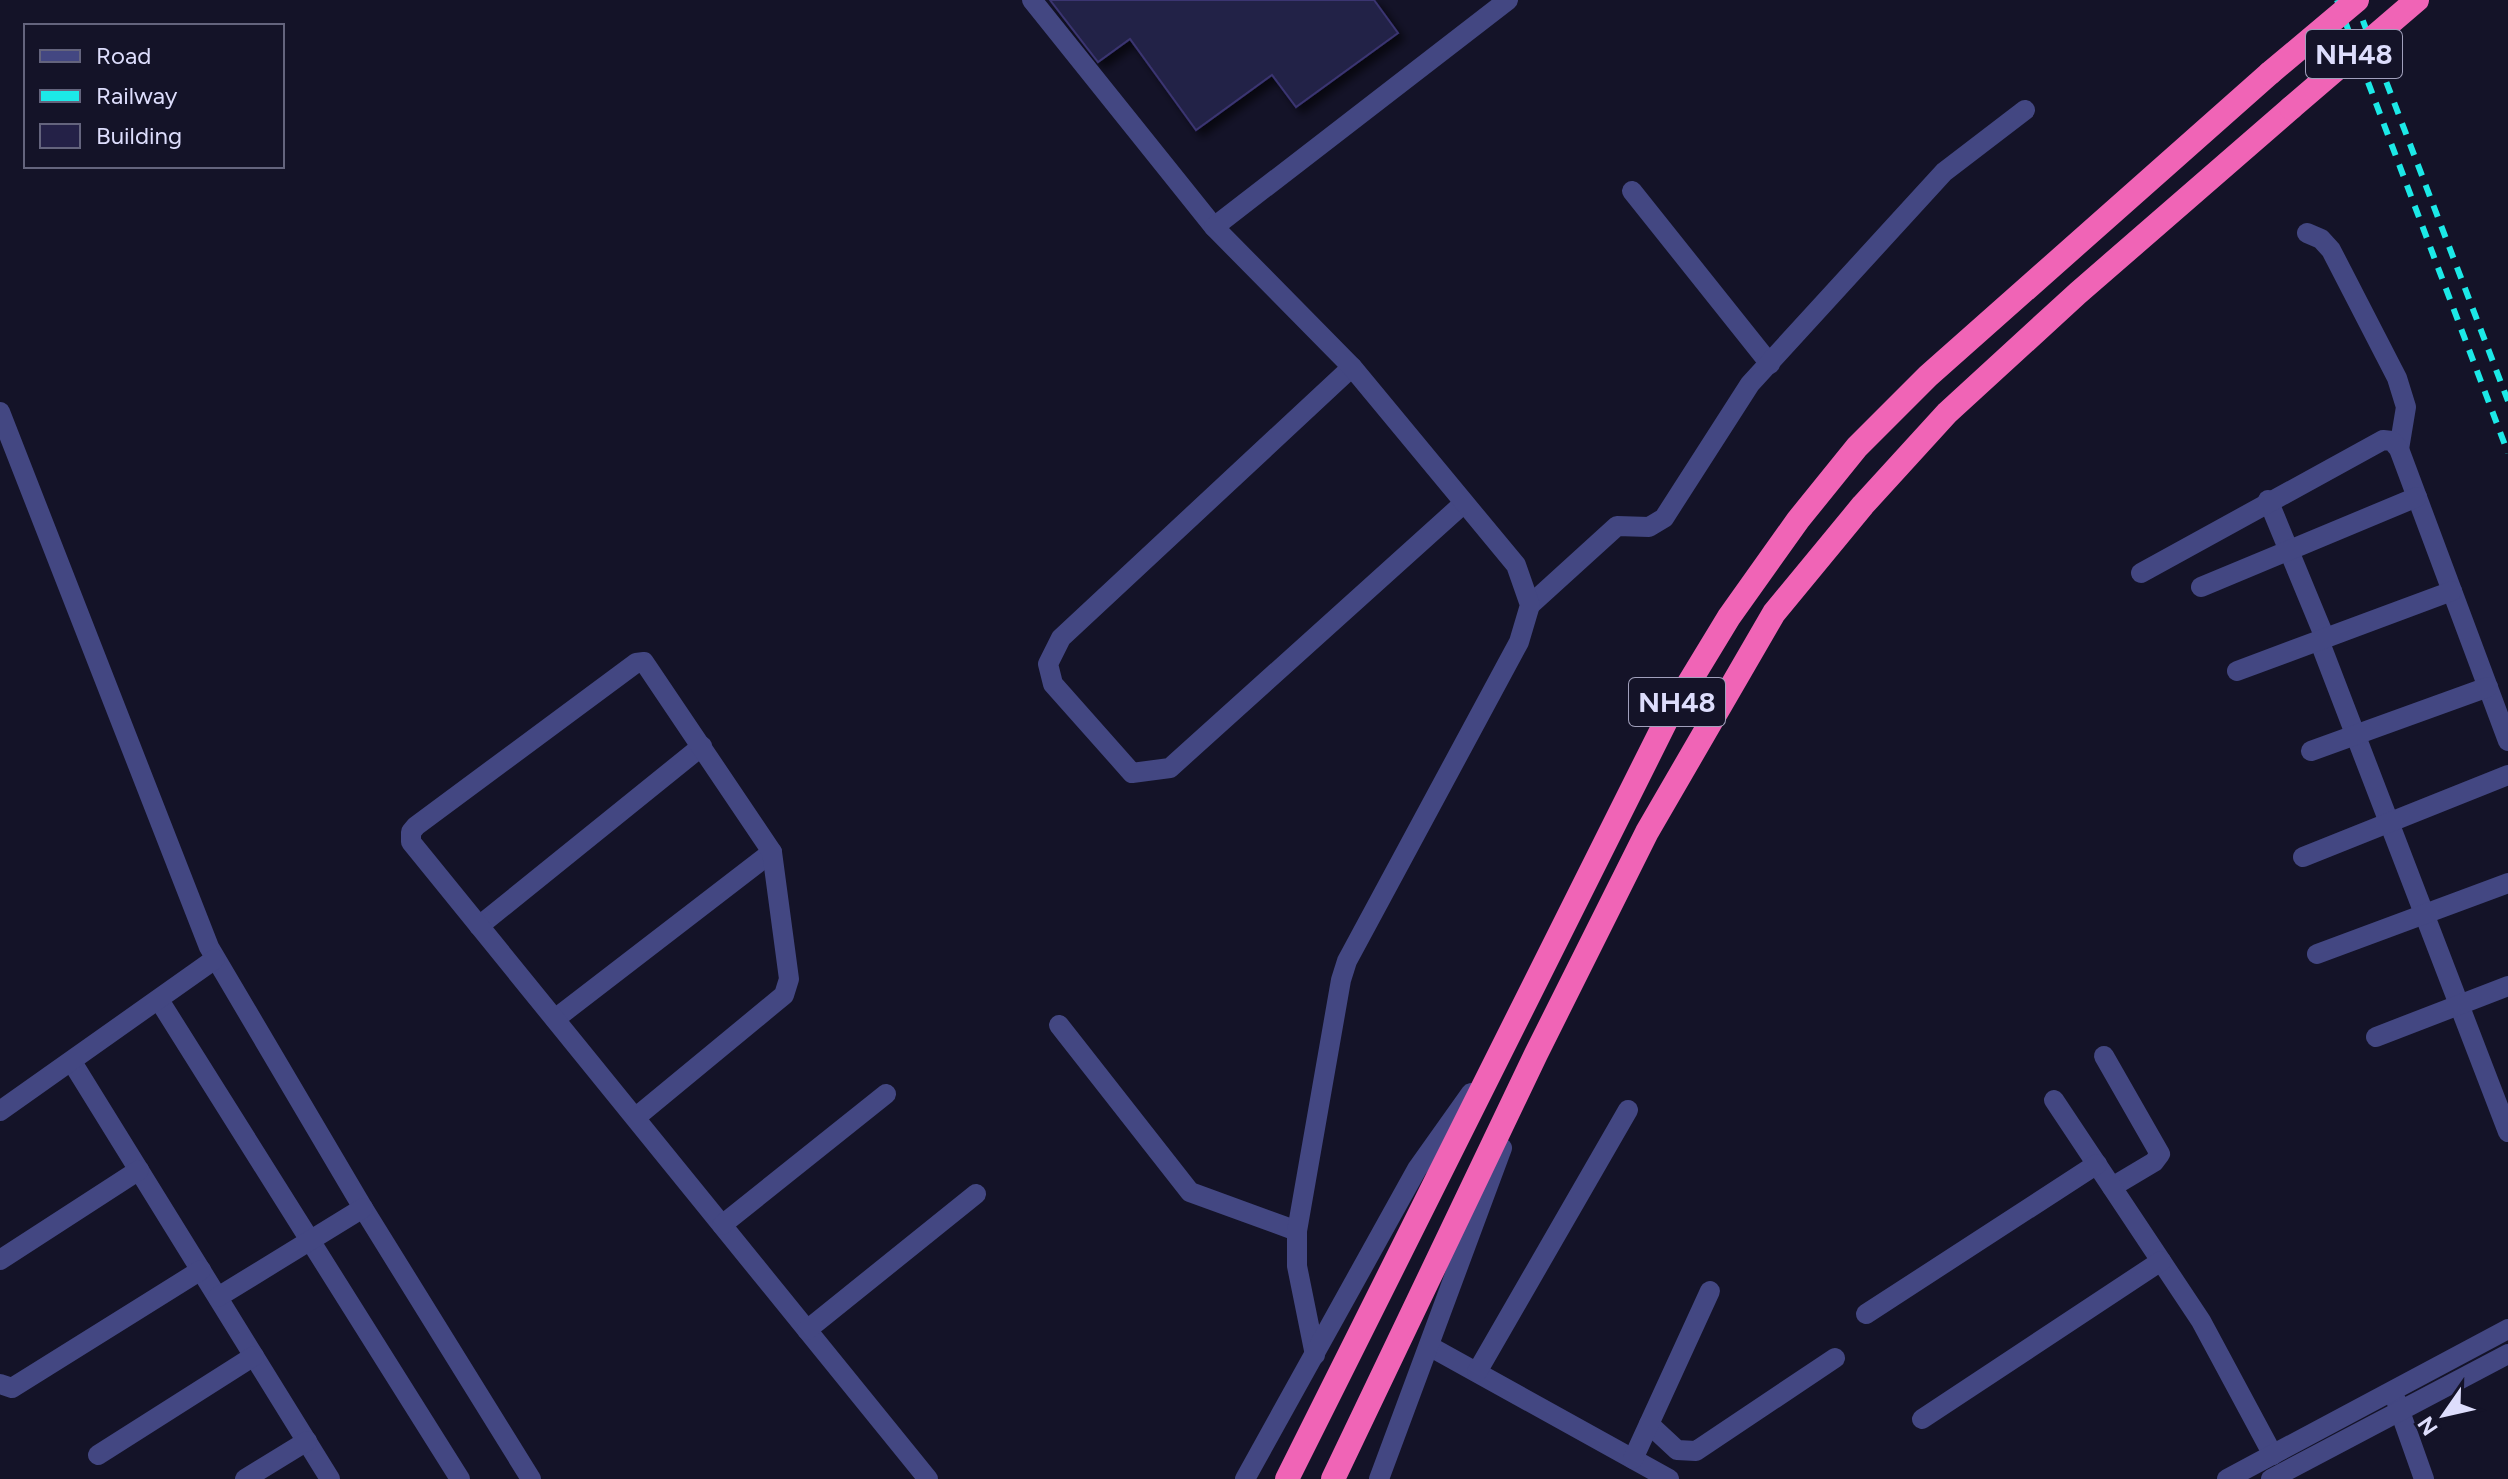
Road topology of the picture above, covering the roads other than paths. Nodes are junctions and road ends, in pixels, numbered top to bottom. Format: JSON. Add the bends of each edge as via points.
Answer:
{"nodes":[{"id":1,"x":1032,"y":0,"type":"edge"},
{"id":2,"x":1508,"y":0,"type":"edge"},
{"id":3,"x":2357,"y":0,"type":"edge"},
{"id":4,"x":2417,"y":0,"type":"edge"},
{"id":5,"x":2025,"y":110,"type":"dead end"},
{"id":6,"x":1632,"y":191,"type":"dead end"},
{"id":7,"x":1214,"y":227,"type":"junction"},
{"id":8,"x":2307,"y":233,"type":"dead end"},
{"id":9,"x":1770,"y":364,"type":"junction"},
{"id":10,"x":1352,"y":367,"type":"junction"},
{"id":11,"x":0,"y":412,"type":"edge"},
{"id":12,"x":2399,"y":449,"type":"junction"},
{"id":13,"x":2417,"y":497,"type":"junction"},
{"id":14,"x":2268,"y":500,"type":"junction"},
{"id":15,"x":1464,"y":503,"type":"junction"},
{"id":16,"x":2291,"y":549,"type":"junction"},
{"id":17,"x":2141,"y":573,"type":"dead end"},
{"id":18,"x":2201,"y":587,"type":"dead end"},
{"id":19,"x":2452,"y":591,"type":"junction"},
{"id":20,"x":1530,"y":605,"type":"junction"},
{"id":21,"x":2322,"y":639,"type":"junction"},
{"id":22,"x":2237,"y":671,"type":"dead end"},
{"id":23,"x":2488,"y":687,"type":"junction"},
{"id":24,"x":2357,"y":734,"type":"junction"},
{"id":25,"x":2508,"y":741,"type":"edge"},
{"id":26,"x":702,"y":746,"type":"junction"},
{"id":27,"x":2311,"y":751,"type":"dead end"},
{"id":28,"x":2508,"y":775,"type":"edge"},
{"id":29,"x":2389,"y":820,"type":"junction"},
{"id":30,"x":772,"y":852,"type":"junction"},
{"id":31,"x":2303,"y":857,"type":"dead end"},
{"id":32,"x":2508,"y":883,"type":"edge"},
{"id":33,"x":2425,"y":913,"type":"junction"},
{"id":34,"x":479,"y":926,"type":"junction"},
{"id":35,"x":2317,"y":954,"type":"dead end"},
{"id":36,"x":215,"y":959,"type":"junction"},
{"id":37,"x":2508,"y":986,"type":"edge"},
{"id":38,"x":159,"y":1000,"type":"junction"},
{"id":39,"x":2459,"y":1005,"type":"junction"},
{"id":40,"x":555,"y":1019,"type":"junction"},
{"id":41,"x":1059,"y":1025,"type":"dead end"},
{"id":42,"x":2376,"y":1037,"type":"dead end"},
{"id":43,"x":1505,"y":1045,"type":"junction"},
{"id":44,"x":1536,"y":1054,"type":"junction"},
{"id":45,"x":2104,"y":1056,"type":"dead end"},
{"id":46,"x":72,"y":1062,"type":"junction"},
{"id":47,"x":2500,"y":1087,"type":"edge"},
{"id":48,"x":886,"y":1094,"type":"dead end"},
{"id":49,"x":2054,"y":1100,"type":"dead end"},
{"id":50,"x":1628,"y":1110,"type":"dead end"},
{"id":51,"x":0,"y":1111,"type":"edge"},
{"id":52,"x":635,"y":1118,"type":"junction"},
{"id":53,"x":2508,"y":1132,"type":"edge"},
{"id":54,"x":2097,"y":1164,"type":"junction"},
{"id":55,"x":139,"y":1170,"type":"junction"},
{"id":56,"x":2112,"y":1187,"type":"junction"},
{"id":57,"x":976,"y":1194,"type":"dead end"},
{"id":58,"x":363,"y":1208,"type":"junction"},
{"id":59,"x":722,"y":1225,"type":"junction"},
{"id":60,"x":1297,"y":1231,"type":"junction"},
{"id":61,"x":310,"y":1240,"type":"junction"},
{"id":62,"x":0,"y":1260,"type":"edge"},
{"id":63,"x":2161,"y":1261,"type":"junction"},
{"id":64,"x":201,"y":1270,"type":"junction"},
{"id":65,"x":1710,"y":1291,"type":"dead end"},
{"id":66,"x":218,"y":1297,"type":"junction"},
{"id":67,"x":1866,"y":1314,"type":"dead end"},
{"id":68,"x":2508,"y":1329,"type":"edge"},
{"id":69,"x":807,"y":1330,"type":"junction"},
{"id":70,"x":1429,"y":1346,"type":"junction"},
{"id":71,"x":2508,"y":1354,"type":"edge"},
{"id":72,"x":1315,"y":1355,"type":"junction"},
{"id":73,"x":254,"y":1356,"type":"junction"},
{"id":74,"x":1835,"y":1358,"type":"dead end"},
{"id":75,"x":1477,"y":1372,"type":"junction"},
{"id":76,"x":0,"y":1384,"type":"edge"},
{"id":77,"x":2392,"y":1391,"type":"junction"},
{"id":78,"x":2400,"y":1411,"type":"junction"},
{"id":79,"x":1922,"y":1419,"type":"dead end"},
{"id":80,"x":1649,"y":1424,"type":"junction"},
{"id":81,"x":307,"y":1441,"type":"junction"},
{"id":82,"x":2295,"y":1443,"type":"junction"},
{"id":83,"x":98,"y":1455,"type":"dead end"},
{"id":84,"x":2273,"y":1455,"type":"junction"},
{"id":85,"x":1633,"y":1459,"type":"junction"},
{"id":86,"x":2305,"y":1462,"type":"junction"},
{"id":87,"x":245,"y":1479,"type":"edge"},
{"id":88,"x":330,"y":1479,"type":"edge"},
{"id":89,"x":460,"y":1479,"type":"edge"},
{"id":90,"x":531,"y":1479,"type":"edge"},
{"id":91,"x":928,"y":1479,"type":"edge"},
{"id":92,"x":1245,"y":1479,"type":"edge"},
{"id":93,"x":1287,"y":1479,"type":"edge"},
{"id":94,"x":1333,"y":1479,"type":"edge"},
{"id":95,"x":1379,"y":1479,"type":"edge"},
{"id":96,"x":1669,"y":1479,"type":"edge"},
{"id":97,"x":2227,"y":1479,"type":"edge"},
{"id":98,"x":2271,"y":1479,"type":"edge"},
{"id":99,"x":2424,"y":1479,"type":"edge"}],
"edges":[{"from":1,"to":7,"type":"street"},
{"from":2,"to":7,"type":"street"},
{"from":3,"to":43,"type":"highway","number":"NH48","bridge":true,"via":[[1928,376],[1857,447],[1729,617],[1667,719]]},
{"from":4,"to":44,"type":"highway","number":"NH48","bridge":true,"via":[[1947,413],[1810,566],[1774,613],[1647,832]]},
{"from":5,"to":9,"type":"street","via":[[1944,172]]},
{"from":6,"to":9,"type":"street"},
{"from":7,"to":10,"type":"street"},
{"from":8,"to":12,"type":"street","via":[[2331,250],[2397,378],[2406,407]]},
{"from":9,"to":20,"type":"street","via":[[1740,398],[1664,518],[1649,527],[1617,526]]},
{"from":10,"to":15,"type":"street"},
{"from":10,"to":15,"type":"street","via":[[1061,638],[1048,664],[1053,684],[1132,773],[1170,768]]},
{"from":11,"to":36,"type":"street"},
{"from":12,"to":13,"type":"street"},
{"from":12,"to":14,"type":"street","via":[[2383,440]]},
{"from":13,"to":16,"type":"street"},
{"from":13,"to":19,"type":"street"},
{"from":14,"to":16,"type":"street"},
{"from":14,"to":17,"type":"street"},
{"from":15,"to":20,"type":"street","via":[[1516,565]]},
{"from":16,"to":18,"type":"street"},
{"from":16,"to":21,"type":"street"},
{"from":19,"to":21,"type":"street"},
{"from":19,"to":23,"type":"street"},
{"from":20,"to":60,"type":"street","via":[[1519,642],[1347,961]]},
{"from":21,"to":22,"type":"street"},
{"from":21,"to":24,"type":"street"},
{"from":23,"to":24,"type":"street"},
{"from":23,"to":25,"type":"street"},
{"from":24,"to":27,"type":"street"},
{"from":24,"to":29,"type":"street"},
{"from":26,"to":30,"type":"street"},
{"from":26,"to":34,"type":"street"},
{"from":26,"to":34,"type":"street","via":[[647,664],[640,662],[416,826],[411,842]]},
{"from":28,"to":29,"type":"street"},
{"from":29,"to":31,"type":"street"},
{"from":29,"to":33,"type":"street"},
{"from":30,"to":40,"type":"street"},
{"from":30,"to":52,"type":"street","via":[[789,987]]},
{"from":32,"to":33,"type":"street"},
{"from":33,"to":35,"type":"street"},
{"from":33,"to":39,"type":"street"},
{"from":34,"to":40,"type":"street"},
{"from":36,"to":38,"type":"street"},
{"from":36,"to":58,"type":"street"},
{"from":37,"to":39,"type":"street"},
{"from":38,"to":46,"type":"street"},
{"from":38,"to":61,"type":"street"},
{"from":39,"to":42,"type":"street"},
{"from":39,"to":47,"type":"street"},
{"from":40,"to":52,"type":"street"},
{"from":41,"to":60,"type":"street","via":[[1190,1192]]},
{"from":43,"to":72,"type":"street","via":[[1417,1169]]},
{"from":43,"to":93,"type":"highway","number":"NH48"},
{"from":44,"to":70,"type":"street"},
{"from":44,"to":94,"type":"highway","number":"NH48"},
{"from":45,"to":56,"type":"street","via":[[2160,1154]]},
{"from":46,"to":51,"type":"street"},
{"from":46,"to":55,"type":"street"},
{"from":47,"to":53,"type":"street"},
{"from":48,"to":59,"type":"street"},
{"from":49,"to":54,"type":"street"},
{"from":50,"to":75,"type":"street"},
{"from":52,"to":59,"type":"street"},
{"from":54,"to":56,"type":"street"},
{"from":54,"to":67,"type":"street"},
{"from":55,"to":62,"type":"street"},
{"from":55,"to":64,"type":"street"},
{"from":56,"to":63,"type":"street"},
{"from":57,"to":69,"type":"street"},
{"from":58,"to":61,"type":"street"},
{"from":58,"to":90,"type":"street"},
{"from":59,"to":69,"type":"street"},
{"from":60,"to":72,"type":"street","via":[[1297,1266]]},
{"from":61,"to":66,"type":"street"},
{"from":61,"to":89,"type":"street"},
{"from":63,"to":79,"type":"street"},
{"from":63,"to":84,"type":"street","via":[[2201,1321]]},
{"from":64,"to":66,"type":"street"},
{"from":64,"to":76,"type":"street","via":[[12,1388]]},
{"from":65,"to":80,"type":"street"},
{"from":66,"to":73,"type":"street"},
{"from":68,"to":77,"type":"street"},
{"from":69,"to":91,"type":"street"},
{"from":70,"to":75,"type":"street"},
{"from":70,"to":95,"type":"street"},
{"from":71,"to":78,"type":"street"},
{"from":72,"to":92,"type":"street"},
{"from":73,"to":81,"type":"street"},
{"from":73,"to":83,"type":"street"},
{"from":74,"to":80,"type":"street","via":[[1696,1451],[1677,1450]]},
{"from":75,"to":85,"type":"street"},
{"from":77,"to":78,"type":"street"},
{"from":77,"to":82,"type":"street"},
{"from":78,"to":86,"type":"street"},
{"from":78,"to":99,"type":"street"},
{"from":80,"to":85,"type":"street"},
{"from":81,"to":87,"type":"street"},
{"from":81,"to":88,"type":"street"},
{"from":82,"to":84,"type":"street"},
{"from":82,"to":86,"type":"street"},
{"from":84,"to":97,"type":"street"},
{"from":85,"to":96,"type":"street"},
{"from":86,"to":98,"type":"street"}]}
